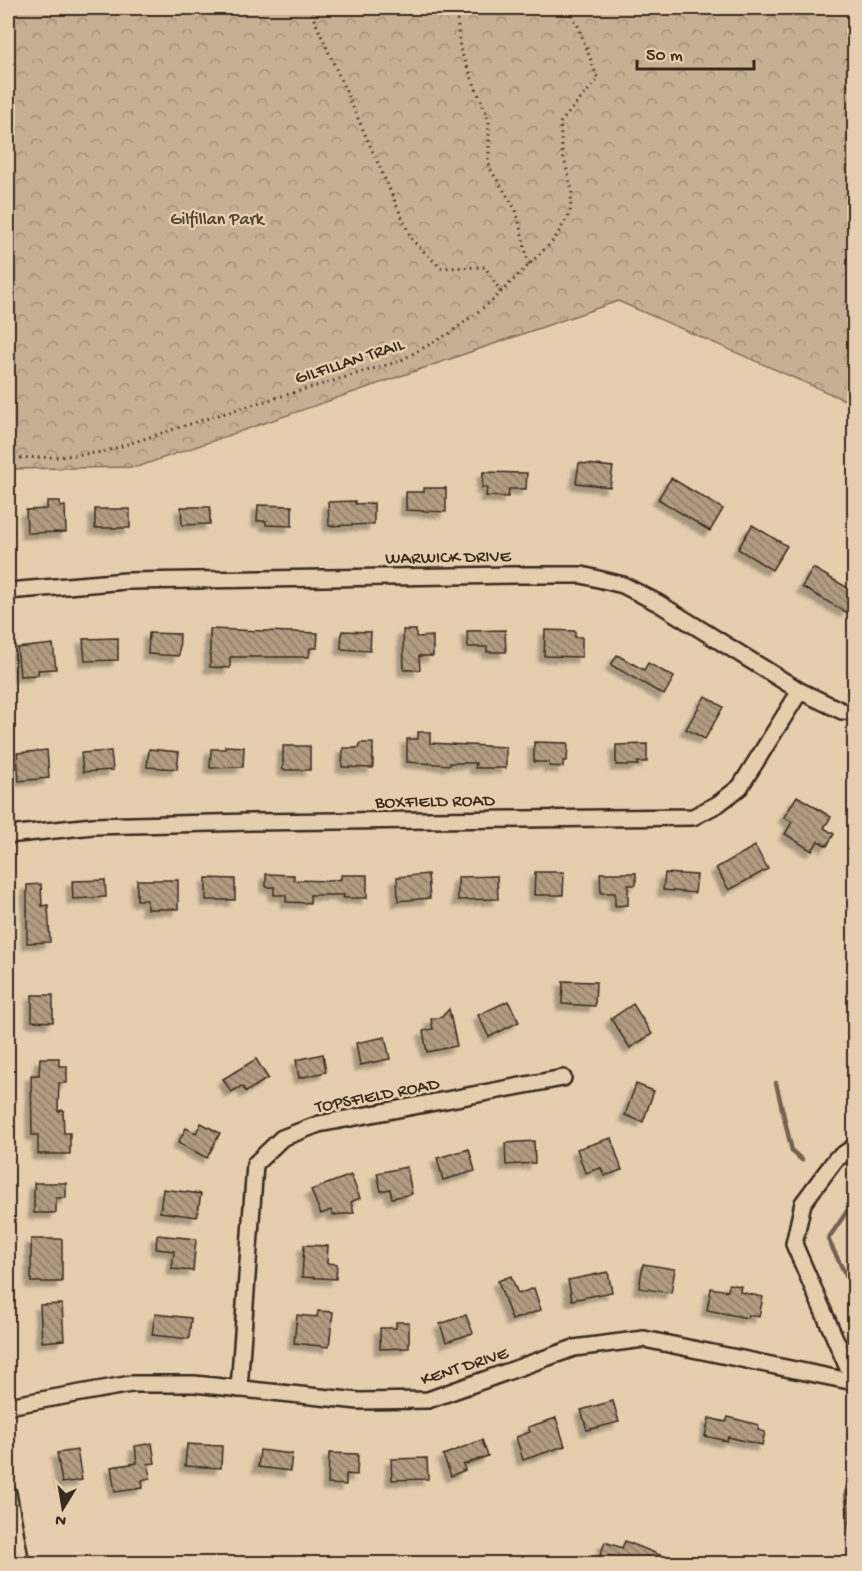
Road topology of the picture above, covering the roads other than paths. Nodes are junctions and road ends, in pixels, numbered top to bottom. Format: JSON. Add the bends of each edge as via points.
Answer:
{"nodes":[{"id":1,"x":8,"y":591,"type":"edge"},
{"id":2,"x":800,"y":690,"type":"junction"},
{"id":3,"x":855,"y":712,"type":"edge"},
{"id":4,"x":8,"y":835,"type":"edge"},
{"id":5,"x":563,"y":1078,"type":"dead end"},
{"id":6,"x":855,"y":1147,"type":"edge"},
{"id":7,"x":854,"y":1382,"type":"edge"},
{"id":8,"x":239,"y":1389,"type":"junction"},
{"id":9,"x":8,"y":1406,"type":"edge"},
{"id":10,"x":8,"y":1493,"type":"edge"},
{"id":11,"x":21,"y":1563,"type":"edge"}],
"edges":[{"from":1,"to":2,"type":"street","name":"WARWICK DRIVE","via":[[126,581],[582,575],[623,585],[658,603]]},
{"from":2,"to":3,"type":"street","name":"WARWICK DRIVE","via":[[842,711]]},
{"from":2,"to":4,"type":"street","name":"BOXFIELD ROAD","via":[[740,787],[693,817],[93,826]]},
{"from":5,"to":8,"type":"street","name":"TOPSFIELD ROAD","via":[[319,1124],[282,1138],[255,1164]]},
{"from":6,"to":7,"type":"street","via":[[836,1159],[803,1203],[794,1244]]},
{"from":7,"to":8,"type":"street","name":"KENT DRIVE","via":[[644,1339],[574,1348],[428,1400],[359,1401]]},
{"from":8,"to":9,"type":"street","name":"KENT DRIVE","via":[[131,1384]]},
{"from":10,"to":11,"type":"street"}]}
